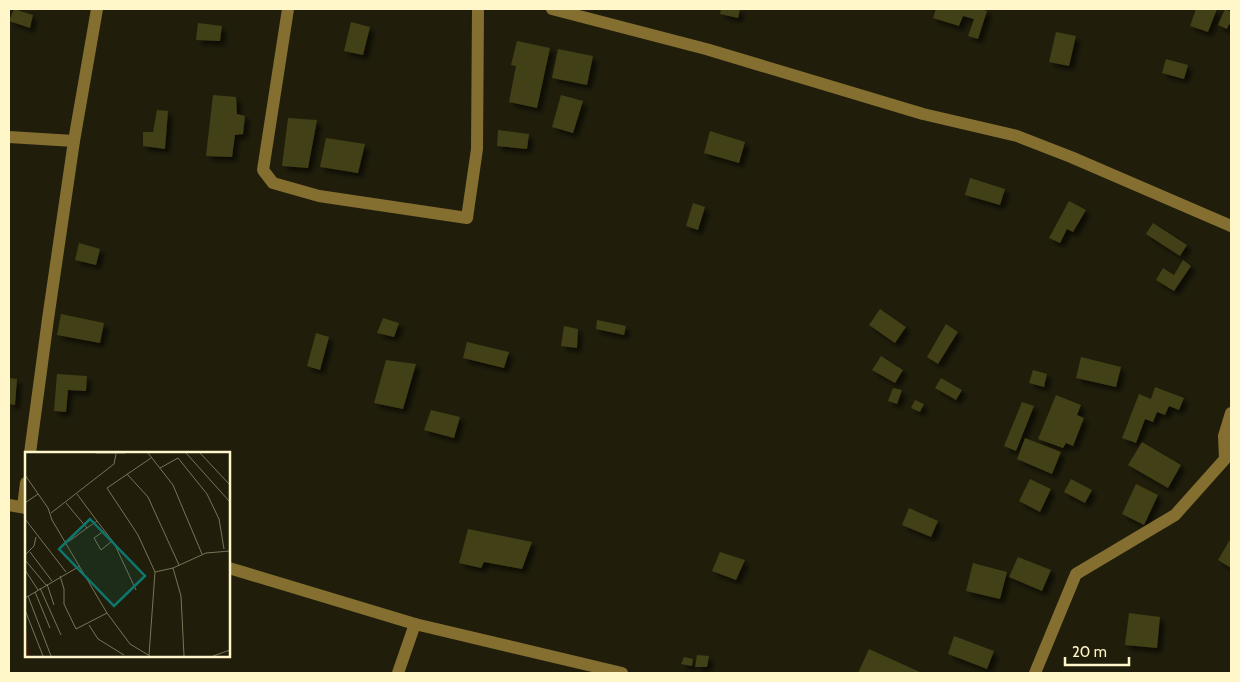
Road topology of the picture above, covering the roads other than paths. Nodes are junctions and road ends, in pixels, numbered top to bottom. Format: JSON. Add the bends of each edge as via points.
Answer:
{"nodes":[{"id":1,"x":97,"y":9,"type":"edge"},
{"id":2,"x":288,"y":9,"type":"edge"},
{"id":3,"x":478,"y":9,"type":"edge"},
{"id":4,"x":552,"y":9,"type":"edge"},
{"id":5,"x":9,"y":137,"type":"edge"},
{"id":6,"x":74,"y":141,"type":"junction"},
{"id":7,"x":1231,"y":226,"type":"edge"},
{"id":8,"x":1231,"y":413,"type":"edge"},
{"id":9,"x":30,"y":452,"type":"edge"},
{"id":10,"x":9,"y":505,"type":"edge"},
{"id":11,"x":25,"y":508,"type":"edge"},
{"id":12,"x":230,"y":568,"type":"edge"},
{"id":13,"x":415,"y":624,"type":"junction"},
{"id":14,"x":398,"y":673,"type":"edge"},
{"id":15,"x":622,"y":673,"type":"edge"},
{"id":16,"x":1035,"y":673,"type":"edge"}],
"edges":[{"from":1,"to":6,"type":"street"},
{"from":2,"to":3,"type":"street","via":[[263,170],[273,183],[319,196],[467,218],[477,150]]},
{"from":4,"to":7,"type":"street","via":[[706,49],[923,114],[1017,136]]},
{"from":5,"to":6,"type":"street"},
{"from":6,"to":9,"type":"street"},
{"from":8,"to":16,"type":"street","via":[[1224,436],[1225,459],[1175,515],[1076,574]]},
{"from":10,"to":11,"type":"street"},
{"from":12,"to":13,"type":"street"},
{"from":13,"to":14,"type":"street"},
{"from":13,"to":15,"type":"street"}]}
